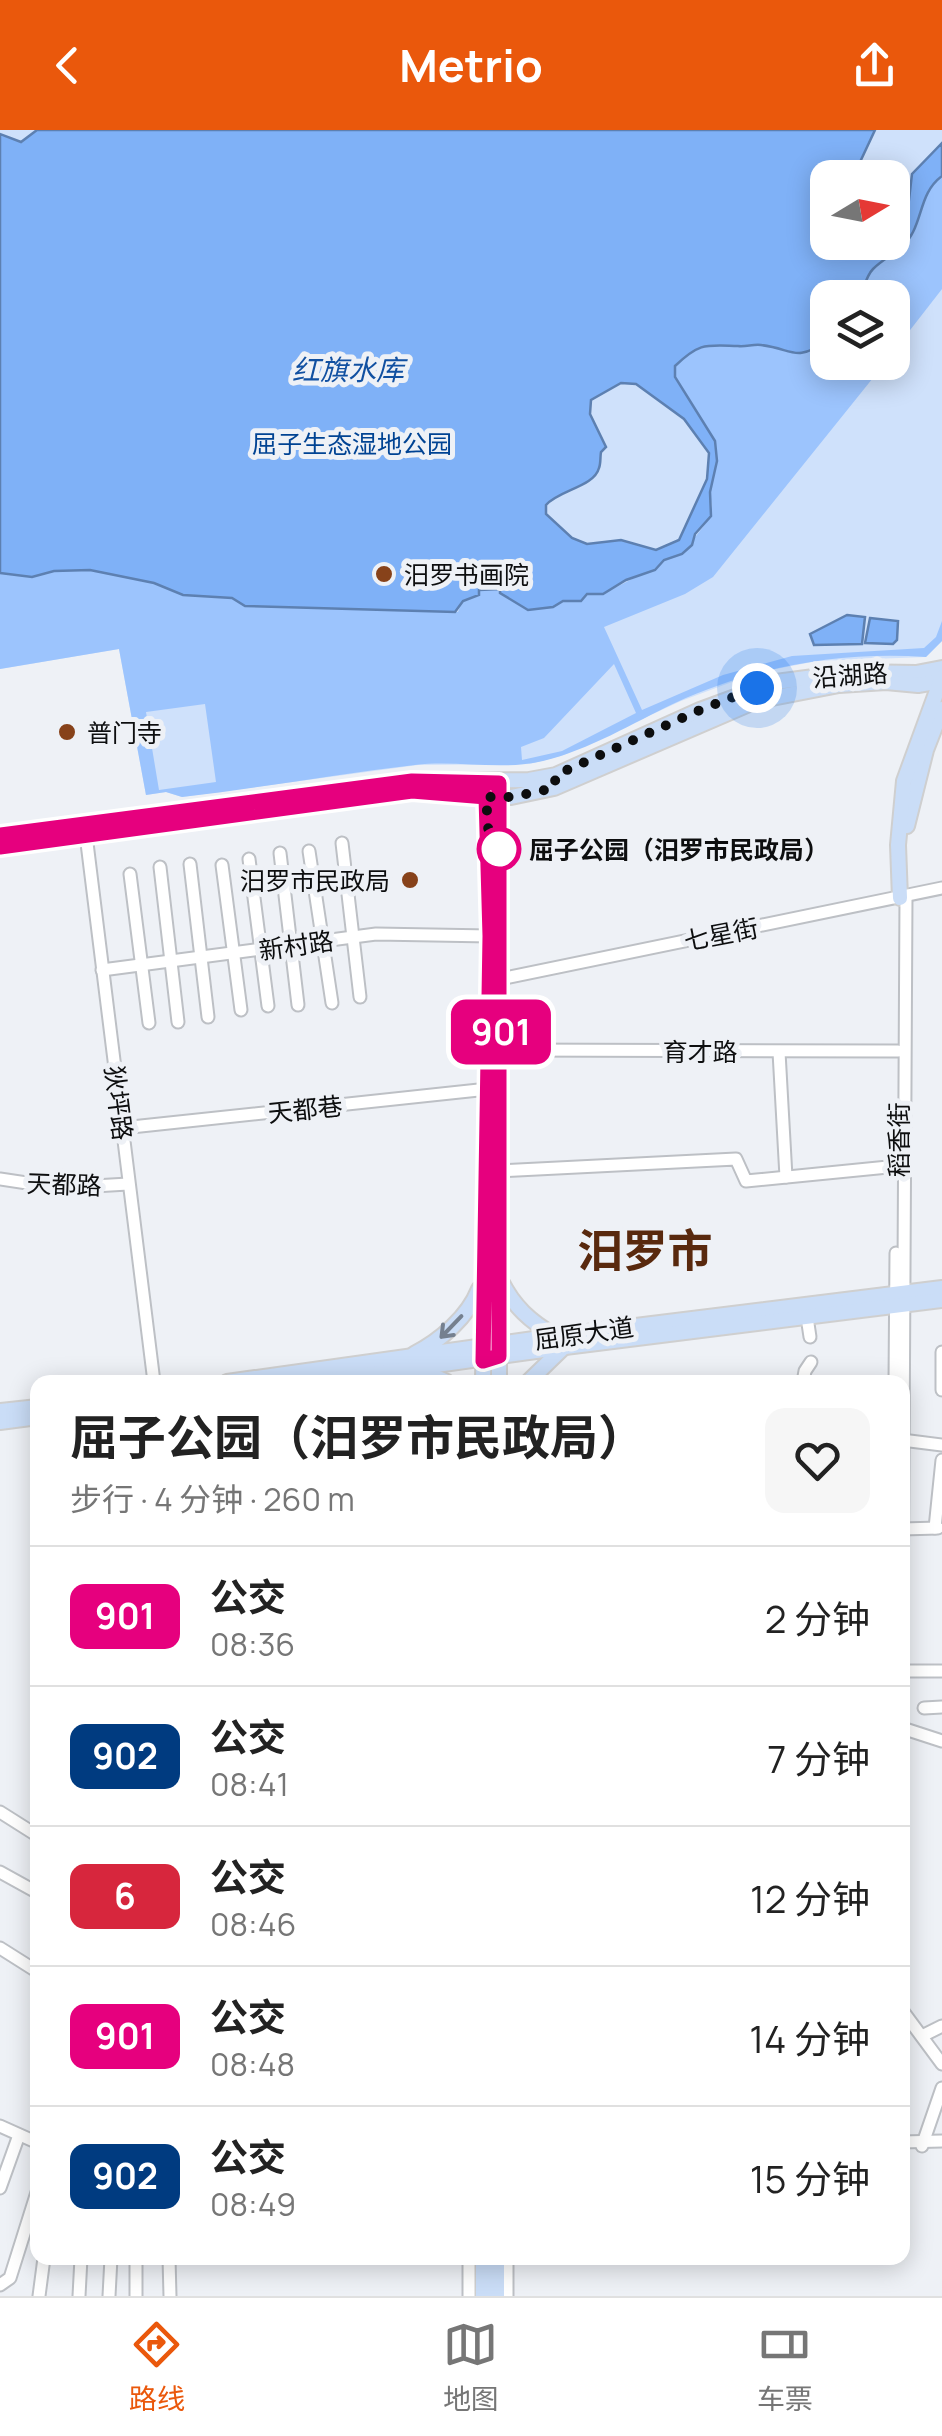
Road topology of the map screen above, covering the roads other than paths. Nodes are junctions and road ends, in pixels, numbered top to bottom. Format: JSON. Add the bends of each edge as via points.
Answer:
{"nodes":[{"id":1,"x":942,"y":677,"type":"edge"},
{"id":2,"x":918,"y":685,"type":"junction"},
{"id":3,"x":942,"y":709,"type":"edge"},
{"id":4,"x":927,"y":714,"type":"junction"},
{"id":5,"x":555,"y":782,"type":"junction"},
{"id":6,"x":493,"y":790,"type":"junction"},
{"id":7,"x":85,"y":829,"type":"junction"},
{"id":8,"x":0,"y":835,"type":"edge"},
{"id":9,"x":342,"y":843,"type":"dead end"},
{"id":10,"x":0,"y":847,"type":"edge"},
{"id":11,"x":309,"y":851,"type":"dead end"},
{"id":12,"x":280,"y":853,"type":"dead end"},
{"id":13,"x":250,"y":858,"type":"dead end"},
{"id":14,"x":190,"y":864,"type":"dead end"},
{"id":15,"x":222,"y":865,"type":"dead end"},
{"id":16,"x":160,"y":867,"type":"dead end"},
{"id":17,"x":130,"y":874,"type":"dead end"},
{"id":18,"x":942,"y":888,"type":"edge"},
{"id":19,"x":903,"y":898,"type":"junction"},
{"id":20,"x":490,"y":936,"type":"junction"},
{"id":21,"x":353,"y":937,"type":"junction"},
{"id":22,"x":322,"y":941,"type":"junction"},
{"id":23,"x":291,"y":945,"type":"junction"},
{"id":24,"x":261,"y":949,"type":"junction"},
{"id":25,"x":234,"y":953,"type":"junction"},
{"id":26,"x":202,"y":957,"type":"junction"},
{"id":27,"x":171,"y":961,"type":"junction"},
{"id":28,"x":142,"y":965,"type":"junction"},
{"id":29,"x":102,"y":970,"type":"junction"},
{"id":30,"x":500,"y":978,"type":"junction"},
{"id":31,"x":360,"y":996,"type":"dead end"},
{"id":32,"x":332,"y":1003,"type":"dead end"},
{"id":33,"x":298,"y":1005,"type":"dead end"},
{"id":34,"x":268,"y":1006,"type":"dead end"},
{"id":35,"x":242,"y":1010,"type":"dead end"},
{"id":36,"x":208,"y":1017,"type":"dead end"},
{"id":37,"x":178,"y":1022,"type":"dead end"},
{"id":38,"x":149,"y":1023,"type":"dead end"},
{"id":39,"x":501,"y":1050,"type":"junction"},
{"id":40,"x":779,"y":1052,"type":"junction"},
{"id":41,"x":898,"y":1052,"type":"junction"},
{"id":42,"x":488,"y":1089,"type":"junction"},
{"id":43,"x":122,"y":1128,"type":"junction"},
{"id":44,"x":898,"y":1166,"type":"junction"},
{"id":45,"x":499,"y":1171,"type":"junction"},
{"id":46,"x":786,"y":1177,"type":"junction"},
{"id":47,"x":0,"y":1179,"type":"edge"},
{"id":48,"x":128,"y":1184,"type":"junction"},
{"id":49,"x":482,"y":1280,"type":"junction"},
{"id":50,"x":500,"y":1280,"type":"junction"},
{"id":51,"x":942,"y":1288,"type":"edge"},
{"id":52,"x":900,"y":1299,"type":"junction"},
{"id":53,"x":942,"y":1300,"type":"edge"},
{"id":54,"x":807,"y":1317,"type":"junction"},
{"id":55,"x":810,"y":1337,"type":"dead end"},
{"id":56,"x":560,"y":1342,"type":"junction"},
{"id":57,"x":499,"y":1351,"type":"junction"},
{"id":58,"x":942,"y":1352,"type":"edge"},
{"id":59,"x":482,"y":1354,"type":"junction"},
{"id":60,"x":811,"y":1362,"type":"dead end"},
{"id":61,"x":410,"y":1364,"type":"junction"},
{"id":62,"x":153,"y":1375,"type":"edge"},
{"id":63,"x":298,"y":1375,"type":"edge"},
{"id":64,"x":353,"y":1375,"type":"edge"},
{"id":65,"x":433,"y":1375,"type":"edge"},
{"id":66,"x":482,"y":1375,"type":"edge"},
{"id":67,"x":499,"y":1375,"type":"edge"},
{"id":68,"x":534,"y":1375,"type":"edge"},
{"id":69,"x":804,"y":1375,"type":"edge"},
{"id":70,"x":895,"y":1375,"type":"edge"},
{"id":71,"x":902,"y":1375,"type":"edge"},
{"id":72,"x":942,"y":1390,"type":"edge"},
{"id":73,"x":30,"y":1408,"type":"edge"},
{"id":74,"x":0,"y":1412,"type":"edge"},
{"id":75,"x":30,"y":1418,"type":"edge"},
{"id":76,"x":0,"y":1422,"type":"edge"},
{"id":77,"x":910,"y":1441,"type":"edge"},
{"id":78,"x":942,"y":1445,"type":"edge"},
{"id":79,"x":942,"y":1460,"type":"edge"},
{"id":80,"x":938,"y":1528,"type":"edge"},
{"id":81,"x":910,"y":1529,"type":"edge"},
{"id":82,"x":910,"y":1671,"type":"edge"},
{"id":83,"x":942,"y":1671,"type":"edge"},
{"id":84,"x":942,"y":1707,"type":"edge"},
{"id":85,"x":924,"y":1708,"type":"dead end"},
{"id":86,"x":910,"y":1731,"type":"edge"},
{"id":87,"x":942,"y":1741,"type":"edge"},
{"id":88,"x":0,"y":1804,"type":"edge"},
{"id":89,"x":0,"y":1812,"type":"edge"},
{"id":90,"x":30,"y":1822,"type":"edge"},
{"id":91,"x":30,"y":1831,"type":"edge"},
{"id":92,"x":0,"y":1872,"type":"edge"},
{"id":93,"x":30,"y":1889,"type":"edge"},
{"id":94,"x":0,"y":1948,"type":"edge"},
{"id":95,"x":30,"y":1967,"type":"edge"},
{"id":96,"x":910,"y":2020,"type":"edge"},
{"id":97,"x":942,"y":2026,"type":"edge"},
{"id":98,"x":922,"y":2036,"type":"junction"},
{"id":99,"x":942,"y":2064,"type":"edge"},
{"id":100,"x":942,"y":2088,"type":"edge"},
{"id":101,"x":0,"y":2126,"type":"edge"},
{"id":102,"x":19,"y":2135,"type":"junction"},
{"id":103,"x":30,"y":2140,"type":"edge"},
{"id":104,"x":924,"y":2143,"type":"junction"},
{"id":105,"x":910,"y":2144,"type":"edge"},
{"id":106,"x":942,"y":2144,"type":"edge"},
{"id":107,"x":0,"y":2188,"type":"edge"},
{"id":108,"x":30,"y":2214,"type":"edge"},
{"id":109,"x":43,"y":2265,"type":"edge"},
{"id":110,"x":81,"y":2265,"type":"edge"},
{"id":111,"x":110,"y":2265,"type":"edge"},
{"id":112,"x":136,"y":2265,"type":"edge"},
{"id":113,"x":169,"y":2265,"type":"edge"},
{"id":114,"x":470,"y":2265,"type":"edge"},
{"id":115,"x":484,"y":2265,"type":"edge"},
{"id":116,"x":497,"y":2265,"type":"edge"},
{"id":117,"x":507,"y":2265,"type":"edge"},
{"id":118,"x":0,"y":2285,"type":"edge"},
{"id":119,"x":39,"y":2296,"type":"edge"},
{"id":120,"x":79,"y":2296,"type":"edge"},
{"id":121,"x":108,"y":2296,"type":"edge"},
{"id":122,"x":136,"y":2296,"type":"edge"},
{"id":123,"x":170,"y":2296,"type":"edge"},
{"id":124,"x":469,"y":2296,"type":"edge"},
{"id":125,"x":484,"y":2296,"type":"edge"},
{"id":126,"x":497,"y":2296,"type":"edge"},
{"id":127,"x":507,"y":2296,"type":"edge"}],
"edges":[{"from":1,"to":2,"type":"main road","name":"沿湖路"},
{"from":1,"to":4,"type":"main road"},
{"from":1,"to":5,"type":"main road","name":"沿湖路","via":[[888,670],[776,682],[700,710]]},
{"from":2,"to":4,"type":"main road","name":"沿湖路"},
{"from":2,"to":5,"type":"main road","name":"沿湖路","via":[[839,685],[756,700]]},
{"from":3,"to":19,"type":"main road","via":[[907,827]]},
{"from":4,"to":19,"type":"main road","via":[[904,780],[898,845]]},
{"from":5,"to":6,"type":"main road","name":"沿湖路"},
{"from":6,"to":7,"type":"main road","name":"沿湖路","via":[[412,791]]},
{"from":6,"to":20,"type":"main road"},
{"from":6,"to":30,"type":"main road"},
{"from":7,"to":8,"type":"main road","name":"沿湖路"},
{"from":7,"to":10,"type":"main road","name":"沿湖路"},
{"from":7,"to":29,"type":"street","name":"狄坪路"},
{"from":9,"to":21,"type":"street"},
{"from":11,"to":22,"type":"street"},
{"from":12,"to":23,"type":"street"},
{"from":13,"to":24,"type":"street"},
{"from":14,"to":26,"type":"street"},
{"from":15,"to":25,"type":"street"},
{"from":16,"to":27,"type":"street"},
{"from":17,"to":28,"type":"street"},
{"from":18,"to":19,"type":"street","name":"七星街"},
{"from":19,"to":30,"type":"street","name":"七星街"},
{"from":19,"to":41,"type":"street","name":"稻香街"},
{"from":19,"to":52,"type":"street"},
{"from":20,"to":21,"type":"street","name":"新村路"},
{"from":20,"to":42,"type":"main road"},
{"from":21,"to":22,"type":"street","name":"新村路"},
{"from":21,"to":31,"type":"street"},
{"from":22,"to":23,"type":"street","name":"新村路"},
{"from":22,"to":32,"type":"street"},
{"from":23,"to":24,"type":"street","name":"新村路"},
{"from":23,"to":33,"type":"street"},
{"from":24,"to":25,"type":"street","name":"新村路"},
{"from":24,"to":34,"type":"street"},
{"from":25,"to":26,"type":"street","name":"新村路"},
{"from":25,"to":35,"type":"street"},
{"from":26,"to":27,"type":"street","name":"新村路"},
{"from":26,"to":36,"type":"street"},
{"from":27,"to":28,"type":"street","name":"新村路"},
{"from":27,"to":37,"type":"street"},
{"from":28,"to":29,"type":"street","name":"新村路"},
{"from":28,"to":38,"type":"street"},
{"from":29,"to":43,"type":"street","name":"狄坪路"},
{"from":30,"to":39,"type":"main road"},
{"from":39,"to":40,"type":"street","name":"育才路"},
{"from":39,"to":45,"type":"main road"},
{"from":40,"to":41,"type":"street","name":"育才路"},
{"from":40,"to":46,"type":"street"},
{"from":41,"to":44,"type":"street","name":"稻香街"},
{"from":42,"to":43,"type":"street","name":"天都巷"},
{"from":42,"to":49,"type":"main road"},
{"from":43,"to":48,"type":"street","name":"狄坪路"},
{"from":44,"to":46,"type":"street"},
{"from":44,"to":52,"type":"street","name":"稻香街"},
{"from":45,"to":46,"type":"street","via":[[736,1159],[746,1181]]},
{"from":45,"to":50,"type":"main road"},
{"from":47,"to":48,"type":"street","name":"天都路","via":[[60,1188]]},
{"from":48,"to":62,"type":"street","name":"狄坪路"},
{"from":49,"to":59,"type":"main road"},
{"from":49,"to":61,"type":"main road","one_way":true,"via":[[470,1306]]},
{"from":50,"to":56,"type":"main road","via":[[514,1305]]},
{"from":50,"to":57,"type":"main road"},
{"from":51,"to":52,"type":"main road","name":"屈原大道"},
{"from":52,"to":53,"type":"main road","name":"屈原大道"},
{"from":52,"to":54,"type":"main road","name":"屈原大道"},
{"from":52,"to":56,"type":"main road","name":"屈原大道"},
{"from":52,"to":70,"type":"street","name":"稻香街"},
{"from":52,"to":71,"type":"street"},
{"from":54,"to":55,"type":"street"},
{"from":54,"to":56,"type":"main road","name":"屈原大道"},
{"from":56,"to":57,"type":"main road","name":"屈原大道"},
{"from":56,"to":68,"type":"main road"},
{"from":57,"to":59,"type":"main road","name":"屈原大道"},
{"from":57,"to":67,"type":"main road"},
{"from":58,"to":72,"type":"street"},
{"from":59,"to":61,"type":"main road","name":"屈原大道"},
{"from":59,"to":66,"type":"main road"},
{"from":60,"to":69,"type":"street"},
{"from":61,"to":63,"type":"main road","name":"屈原大道"},
{"from":61,"to":64,"type":"main road","name":"屈原大道"},
{"from":61,"to":65,"type":"main road"},
{"from":73,"to":74,"type":"main road"},
{"from":75,"to":76,"type":"main road"},
{"from":77,"to":78,"type":"street"},
{"from":79,"to":80,"type":"street"},
{"from":80,"to":81,"type":"street"},
{"from":82,"to":83,"type":"street"},
{"from":84,"to":85,"type":"street"},
{"from":86,"to":87,"type":"street"},
{"from":88,"to":90,"type":"street"},
{"from":89,"to":91,"type":"street"},
{"from":92,"to":93,"type":"street"},
{"from":94,"to":95,"type":"street"},
{"from":96,"to":98,"type":"street"},
{"from":97,"to":98,"type":"street"},
{"from":98,"to":99,"type":"street"},
{"from":100,"to":104,"type":"street"},
{"from":101,"to":102,"type":"street"},
{"from":102,"to":103,"type":"street"},
{"from":102,"to":107,"type":"street"},
{"from":104,"to":105,"type":"street"},
{"from":104,"to":106,"type":"street"},
{"from":108,"to":118,"type":"street","via":[[10,2278]]},
{"from":109,"to":119,"type":"street"},
{"from":110,"to":120,"type":"street"},
{"from":111,"to":121,"type":"street"},
{"from":112,"to":122,"type":"street"},
{"from":113,"to":123,"type":"street"},
{"from":114,"to":124,"type":"street"},
{"from":115,"to":125,"type":"main road"},
{"from":116,"to":126,"type":"main road"},
{"from":117,"to":127,"type":"street"}]}
